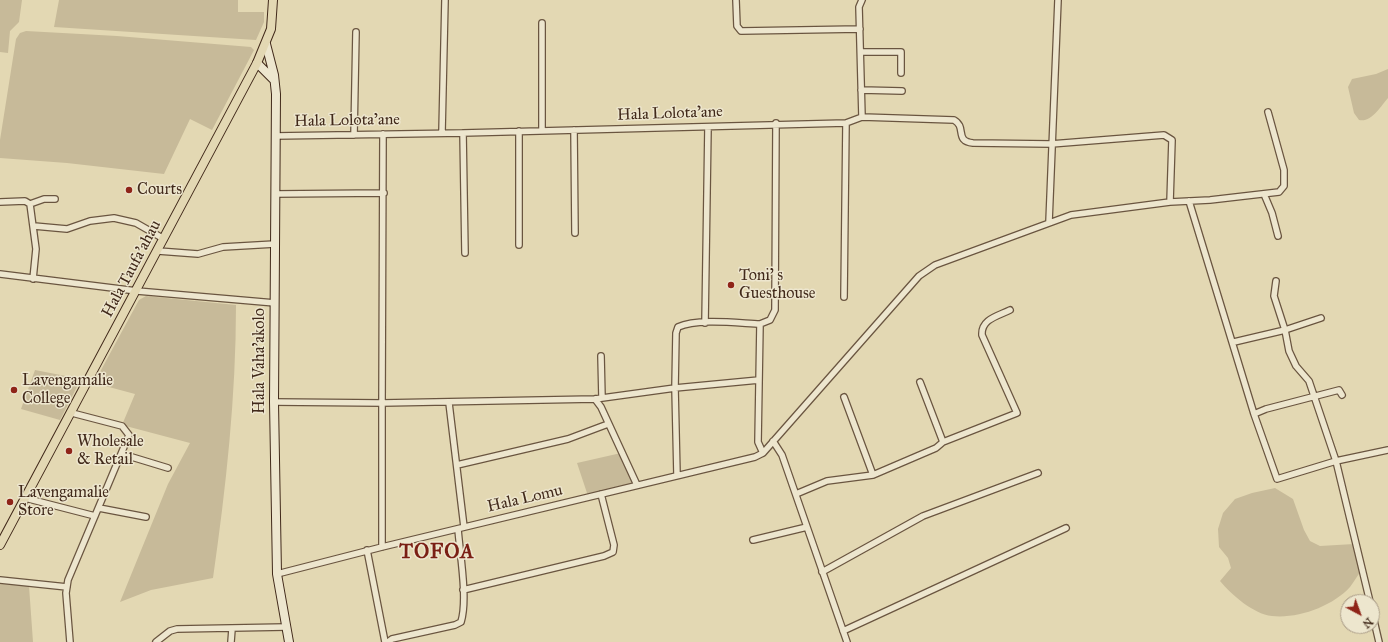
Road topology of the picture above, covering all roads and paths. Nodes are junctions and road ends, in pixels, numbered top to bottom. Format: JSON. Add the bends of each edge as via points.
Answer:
{"nodes":[{"id":1,"x":273,"y":0,"type":"edge"},
{"id":2,"x":445,"y":0,"type":"edge"},
{"id":3,"x":736,"y":0,"type":"edge"},
{"id":4,"x":862,"y":0,"type":"edge"},
{"id":5,"x":1058,"y":0,"type":"edge"},
{"id":6,"x":542,"y":23,"type":"dead end"},
{"id":7,"x":860,"y":29,"type":"junction"},
{"id":8,"x":356,"y":32,"type":"dead end"},
{"id":9,"x":266,"y":44,"type":"junction"},
{"id":10,"x":861,"y":52,"type":"junction"},
{"id":11,"x":257,"y":63,"type":"junction"},
{"id":12,"x":901,"y":73,"type":"dead end"},
{"id":13,"x":274,"y":80,"type":"junction"},
{"id":14,"x":861,"y":90,"type":"junction"},
{"id":15,"x":902,"y":90,"type":"dead end"},
{"id":16,"x":1268,"y":112,"type":"dead end"},
{"id":17,"x":862,"y":117,"type":"junction"},
{"id":18,"x":776,"y":123,"type":"junction"},
{"id":19,"x":846,"y":123,"type":"junction"},
{"id":20,"x":708,"y":126,"type":"junction"},
{"id":21,"x":542,"y":130,"type":"junction"},
{"id":22,"x":574,"y":130,"type":"junction"},
{"id":23,"x":519,"y":131,"type":"junction"},
{"id":24,"x":442,"y":132,"type":"junction"},
{"id":25,"x":464,"y":133,"type":"junction"},
{"id":26,"x":383,"y":134,"type":"junction"},
{"id":27,"x":354,"y":135,"type":"junction"},
{"id":28,"x":275,"y":136,"type":"junction"},
{"id":29,"x":1052,"y":144,"type":"junction"},
{"id":30,"x":275,"y":194,"type":"junction"},
{"id":31,"x":384,"y":194,"type":"junction"},
{"id":32,"x":1264,"y":194,"type":"junction"},
{"id":33,"x":55,"y":199,"type":"dead end"},
{"id":34,"x":0,"y":202,"type":"edge"},
{"id":35,"x":1170,"y":202,"type":"junction"},
{"id":36,"x":1189,"y":202,"type":"junction"},
{"id":37,"x":30,"y":204,"type":"junction"},
{"id":38,"x":1049,"y":222,"type":"junction"},
{"id":39,"x":34,"y":226,"type":"junction"},
{"id":40,"x":575,"y":233,"type":"dead end"},
{"id":41,"x":1278,"y":236,"type":"dead end"},
{"id":42,"x":164,"y":239,"type":"junction"},
{"id":43,"x":275,"y":244,"type":"junction"},
{"id":44,"x":519,"y":245,"type":"dead end"},
{"id":45,"x":158,"y":251,"type":"junction"},
{"id":46,"x":465,"y":253,"type":"dead end"},
{"id":47,"x":0,"y":274,"type":"edge"},
{"id":48,"x":33,"y":279,"type":"junction"},
{"id":49,"x":1276,"y":281,"type":"dead end"},
{"id":50,"x":137,"y":291,"type":"junction"},
{"id":51,"x":844,"y":298,"type":"dead end"},
{"id":52,"x":275,"y":303,"type":"junction"},
{"id":53,"x":1010,"y":310,"type":"dead end"},
{"id":54,"x":1321,"y":318,"type":"dead end"},
{"id":55,"x":705,"y":323,"type":"junction"},
{"id":56,"x":760,"y":324,"type":"junction"},
{"id":57,"x":1286,"y":330,"type":"junction"},
{"id":58,"x":1234,"y":342,"type":"junction"},
{"id":59,"x":601,"y":356,"type":"dead end"},
{"id":60,"x":759,"y":380,"type":"junction"},
{"id":61,"x":920,"y":382,"type":"dead end"},
{"id":62,"x":675,"y":388,"type":"junction"},
{"id":63,"x":1342,"y":395,"type":"dead end"},
{"id":64,"x":844,"y":397,"type":"dead end"},
{"id":65,"x":602,"y":398,"type":"junction"},
{"id":66,"x":1313,"y":398,"type":"junction"},
{"id":67,"x":595,"y":399,"type":"junction"},
{"id":68,"x":274,"y":402,"type":"junction"},
{"id":69,"x":382,"y":403,"type":"junction"},
{"id":70,"x":449,"y":403,"type":"junction"},
{"id":71,"x":72,"y":413,"type":"junction"},
{"id":72,"x":1254,"y":414,"type":"junction"},
{"id":73,"x":608,"y":424,"type":"junction"},
{"id":74,"x":773,"y":441,"type":"junction"},
{"id":75,"x":943,"y":442,"type":"junction"},
{"id":76,"x":1388,"y":450,"type":"edge"},
{"id":77,"x":763,"y":453,"type":"junction"},
{"id":78,"x":122,"y":454,"type":"junction"},
{"id":79,"x":1336,"y":462,"type":"junction"},
{"id":80,"x":456,"y":465,"type":"junction"},
{"id":81,"x":168,"y":468,"type":"dead end"},
{"id":82,"x":1038,"y":473,"type":"dead end"},
{"id":83,"x":677,"y":475,"type":"junction"},
{"id":84,"x":873,"y":475,"type":"junction"},
{"id":85,"x":637,"y":486,"type":"junction"},
{"id":86,"x":601,"y":494,"type":"junction"},
{"id":87,"x":796,"y":494,"type":"junction"},
{"id":88,"x":25,"y":498,"type":"junction"},
{"id":89,"x":99,"y":508,"type":"junction"},
{"id":90,"x":95,"y":516,"type":"junction"},
{"id":91,"x":146,"y":517,"type":"dead end"},
{"id":92,"x":464,"y":527,"type":"junction"},
{"id":93,"x":807,"y":527,"type":"junction"},
{"id":94,"x":1066,"y":528,"type":"dead end"},
{"id":95,"x":458,"y":529,"type":"junction"},
{"id":96,"x":753,"y":540,"type":"dead end"},
{"id":97,"x":0,"y":545,"type":"edge"},
{"id":98,"x":382,"y":547,"type":"junction"},
{"id":99,"x":368,"y":550,"type":"junction"},
{"id":100,"x":822,"y":572,"type":"junction"},
{"id":101,"x":277,"y":574,"type":"junction"},
{"id":102,"x":0,"y":580,"type":"edge"},
{"id":103,"x":67,"y":587,"type":"junction"},
{"id":104,"x":463,"y":590,"type":"junction"},
{"id":105,"x":1368,"y":594,"type":"edge"},
{"id":106,"x":286,"y":627,"type":"junction"},
{"id":107,"x":232,"y":629,"type":"junction"},
{"id":108,"x":843,"y":631,"type":"junction"},
{"id":109,"x":70,"y":642,"type":"edge"},
{"id":110,"x":156,"y":642,"type":"edge"},
{"id":111,"x":231,"y":642,"type":"edge"},
{"id":112,"x":289,"y":642,"type":"edge"},
{"id":113,"x":385,"y":642,"type":"edge"},
{"id":114,"x":388,"y":642,"type":"edge"},
{"id":115,"x":847,"y":642,"type":"edge"}],
"edges":[{"from":1,"to":9,"type":"main road","name":"Hala Taufa'ahau","via":[[271,30]]},
{"from":2,"to":24,"type":"street"},
{"from":3,"to":7,"type":"street","via":[[737,26],[741,31]]},
{"from":4,"to":7,"type":"street","via":[[859,7]]},
{"from":5,"to":29,"type":"street"},
{"from":6,"to":21,"type":"street"},
{"from":7,"to":10,"type":"street"},
{"from":8,"to":27,"type":"street"},
{"from":9,"to":11,"type":"main road","name":"Hala Taufa'ahau"},
{"from":9,"to":13,"type":"main road","name":"Hala Vaha'akolo"},
{"from":10,"to":12,"type":"street","via":[[901,52]]},
{"from":10,"to":14,"type":"street"},
{"from":11,"to":13,"type":"main road"},
{"from":11,"to":42,"type":"main road","name":"Hala Taufa'ahau"},
{"from":13,"to":28,"type":"main road","name":"Hala Vaha'akolo"},
{"from":14,"to":15,"type":"street"},
{"from":14,"to":17,"type":"street"},
{"from":16,"to":32,"type":"street","via":[[1284,170],[1284,186],[1279,192]]},
{"from":17,"to":19,"type":"street","name":"Hala Lolota'ane"},
{"from":17,"to":29,"type":"street","name":"Hala Lolota'ane","via":[[954,120],[958,122],[961,137],[966,142]]},
{"from":18,"to":19,"type":"street","name":"Hala Lolota'ane"},
{"from":18,"to":20,"type":"street","name":"Hala Lolota'ane"},
{"from":18,"to":56,"type":"street","via":[[775,310],[770,320]]},
{"from":19,"to":51,"type":"street"},
{"from":20,"to":22,"type":"street","name":"Hala Lolota'ane"},
{"from":20,"to":55,"type":"street"},
{"from":21,"to":22,"type":"street","name":"Hala Lolota'ane"},
{"from":21,"to":23,"type":"street","name":"Hala Lolota'ane"},
{"from":22,"to":40,"type":"street"},
{"from":23,"to":25,"type":"street","name":"Hala Lolota'ane"},
{"from":23,"to":44,"type":"street"},
{"from":24,"to":25,"type":"street","name":"Hala Lolota'ane"},
{"from":24,"to":26,"type":"street","name":"Hala Lolota'ane"},
{"from":25,"to":46,"type":"street"},
{"from":26,"to":27,"type":"street","name":"Hala Lolota'ane"},
{"from":26,"to":31,"type":"street"},
{"from":27,"to":28,"type":"street","name":"Hala Lolota'ane"},
{"from":28,"to":30,"type":"main road","name":"Hala Vaha'akolo"},
{"from":29,"to":35,"type":"street","via":[[1164,135],[1172,140]]},
{"from":29,"to":38,"type":"street"},
{"from":30,"to":31,"type":"street"},
{"from":30,"to":43,"type":"main road","name":"Hala Vaha'akolo"},
{"from":31,"to":69,"type":"street"},
{"from":32,"to":36,"type":"street"},
{"from":32,"to":41,"type":"street"},
{"from":33,"to":37,"type":"street","via":[[44,199]]},
{"from":34,"to":37,"type":"street"},
{"from":35,"to":36,"type":"street"},
{"from":35,"to":38,"type":"street","via":[[1071,215]]},
{"from":36,"to":58,"type":"street"},
{"from":37,"to":39,"type":"street"},
{"from":38,"to":74,"type":"street","via":[[935,265],[919,276]]},
{"from":39,"to":42,"type":"street","via":[[67,229],[90,221],[114,218],[136,224]]},
{"from":39,"to":48,"type":"street","via":[[36,249]]},
{"from":42,"to":45,"type":"main road","name":"Hala Taufa'ahau"},
{"from":43,"to":45,"type":"street","via":[[223,247],[198,254]]},
{"from":43,"to":52,"type":"main road","name":"Hala Vaha'akolo"},
{"from":45,"to":50,"type":"main road","name":"Hala Taufa'ahau"},
{"from":47,"to":48,"type":"street"},
{"from":48,"to":50,"type":"street"},
{"from":49,"to":57,"type":"street","via":[[1274,296]]},
{"from":50,"to":52,"type":"street"},
{"from":50,"to":71,"type":"main road","name":"Hala Taufa'ahau"},
{"from":52,"to":68,"type":"main road","name":"Hala Vaha'akolo"},
{"from":53,"to":75,"type":"street","via":[[981,327],[1016,413]]},
{"from":54,"to":57,"type":"street"},
{"from":55,"to":56,"type":"street"},
{"from":55,"to":62,"type":"street","via":[[678,327]]},
{"from":56,"to":60,"type":"street"},
{"from":57,"to":58,"type":"street"},
{"from":57,"to":66,"type":"street","via":[[1289,351],[1296,366],[1309,381]]},
{"from":58,"to":72,"type":"street"},
{"from":59,"to":65,"type":"street"},
{"from":60,"to":62,"type":"street"},
{"from":60,"to":77,"type":"street","via":[[758,442]]},
{"from":61,"to":75,"type":"street"},
{"from":62,"to":65,"type":"street"},
{"from":62,"to":83,"type":"street"},
{"from":63,"to":66,"type":"street","via":[[1340,390]]},
{"from":64,"to":84,"type":"street"},
{"from":65,"to":67,"type":"street"},
{"from":66,"to":72,"type":"street"},
{"from":66,"to":79,"type":"street"},
{"from":67,"to":70,"type":"street"},
{"from":67,"to":73,"type":"street"},
{"from":68,"to":69,"type":"street"},
{"from":68,"to":101,"type":"main road","name":"Hala Vaha'akolo"},
{"from":69,"to":70,"type":"street"},
{"from":69,"to":98,"type":"street"},
{"from":70,"to":80,"type":"street"},
{"from":71,"to":78,"type":"street","via":[[122,426],[128,435]]},
{"from":71,"to":88,"type":"main road","name":"Hala Taufa'ahau"},
{"from":72,"to":79,"type":"street","via":[[1277,479]]},
{"from":73,"to":80,"type":"street","via":[[568,439]]},
{"from":73,"to":85,"type":"street"},
{"from":74,"to":77,"type":"street"},
{"from":74,"to":87,"type":"street","via":[[782,455]]},
{"from":75,"to":84,"type":"street","via":[[936,448]]},
{"from":76,"to":79,"type":"street"},
{"from":77,"to":83,"type":"street","name":"Hala Lomu"},
{"from":78,"to":81,"type":"street"},
{"from":78,"to":89,"type":"street"},
{"from":79,"to":105,"type":"street"},
{"from":80,"to":92,"type":"street"},
{"from":82,"to":100,"type":"street","via":[[922,516]]},
{"from":83,"to":85,"type":"street","name":"Hala Lomu"},
{"from":84,"to":87,"type":"street","via":[[827,482]]},
{"from":85,"to":86,"type":"street","name":"Hala Lomu"},
{"from":86,"to":92,"type":"street","name":"Hala Lomu"},
{"from":86,"to":104,"type":"street","via":[[614,545],[613,552]]},
{"from":87,"to":93,"type":"street"},
{"from":88,"to":90,"type":"street"},
{"from":88,"to":97,"type":"main road","name":"Hala Taufa'ahau"},
{"from":89,"to":90,"type":"street"},
{"from":89,"to":91,"type":"street"},
{"from":90,"to":103,"type":"street"},
{"from":92,"to":95,"type":"street","name":"Hala Lomu"},
{"from":93,"to":96,"type":"street"},
{"from":93,"to":100,"type":"street"},
{"from":94,"to":108,"type":"street"},
{"from":95,"to":98,"type":"street","name":"Hala Lomu"},
{"from":95,"to":104,"type":"street"},
{"from":98,"to":99,"type":"street","name":"Hala Lomu"},
{"from":99,"to":101,"type":"street","name":"Hala Lomu"},
{"from":99,"to":113,"type":"street"},
{"from":100,"to":108,"type":"street"},
{"from":101,"to":106,"type":"main road","name":"Hala Vaha'akolo"},
{"from":102,"to":103,"type":"street"},
{"from":103,"to":109,"type":"street"},
{"from":104,"to":114,"type":"street","via":[[461,622]]},
{"from":106,"to":107,"type":"street"},
{"from":106,"to":112,"type":"main road","name":"Hala Vaha'akolo"},
{"from":107,"to":110,"type":"street","via":[[177,629]]},
{"from":107,"to":111,"type":"street"},
{"from":108,"to":115,"type":"street"}]}
